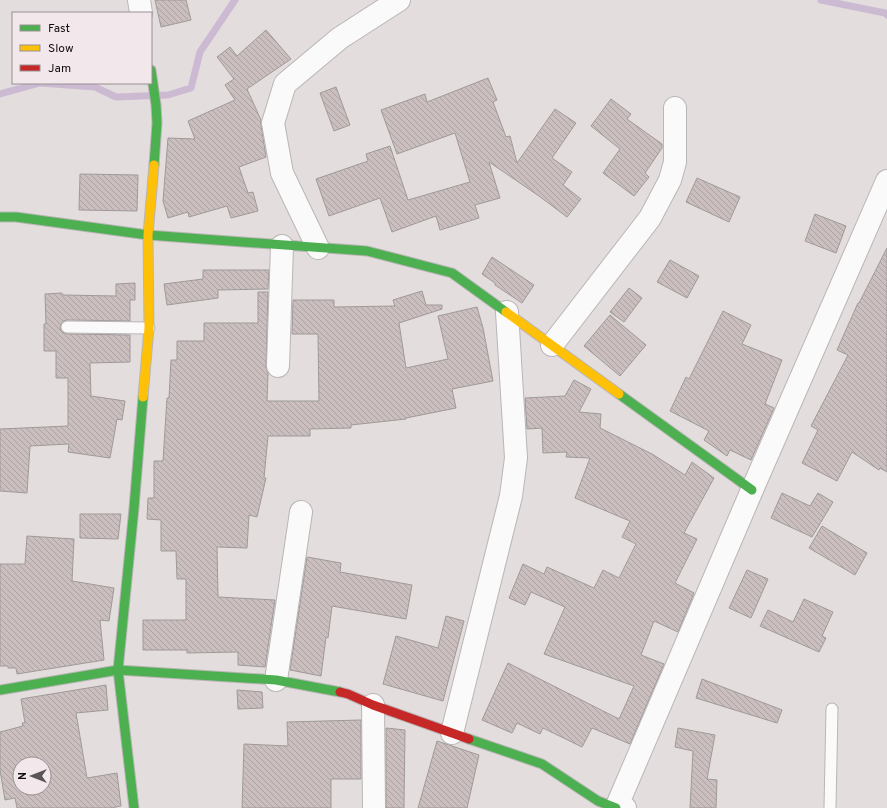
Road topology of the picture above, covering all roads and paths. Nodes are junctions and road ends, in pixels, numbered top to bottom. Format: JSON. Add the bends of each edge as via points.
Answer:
{"nodes":[{"id":1,"x":139,"y":0,"type":"edge"},
{"id":2,"x":399,"y":0,"type":"edge"},
{"id":3,"x":141,"y":12,"type":"edge"},
{"id":4,"x":152,"y":76,"type":"edge"},
{"id":5,"x":675,"y":108,"type":"dead end"},
{"id":6,"x":887,"y":182,"type":"edge"},
{"id":7,"x":0,"y":217,"type":"edge"},
{"id":8,"x":148,"y":235,"type":"junction"},
{"id":9,"x":282,"y":246,"type":"junction"},
{"id":10,"x":318,"y":248,"type":"junction"},
{"id":11,"x":507,"y":312,"type":"junction"},
{"id":12,"x":67,"y":327,"type":"dead end"},
{"id":13,"x":149,"y":328,"type":"junction"},
{"id":14,"x":552,"y":345,"type":"junction"},
{"id":15,"x":278,"y":366,"type":"dead end"},
{"id":16,"x":752,"y":490,"type":"junction"},
{"id":17,"x":301,"y":512,"type":"dead end"},
{"id":18,"x":118,"y":670,"type":"junction"},
{"id":19,"x":276,"y":680,"type":"junction"},
{"id":20,"x":0,"y":690,"type":"edge"},
{"id":21,"x":373,"y":705,"type":"junction"},
{"id":22,"x":832,"y":709,"type":"dead end"},
{"id":23,"x":452,"y":733,"type":"junction"},
{"id":24,"x":134,"y":808,"type":"edge"},
{"id":25,"x":374,"y":808,"type":"edge"},
{"id":26,"x":616,"y":808,"type":"edge"},
{"id":27,"x":625,"y":808,"type":"edge"},
{"id":28,"x":830,"y":808,"type":"edge"}],
"edges":[{"from":1,"to":3,"type":"street"},
{"from":2,"to":10,"type":"street","via":[[340,38],[285,84],[273,123],[282,173]]},
{"from":4,"to":8,"type":"street","via":[[157,124]]},
{"from":5,"to":14,"type":"street","via":[[675,162],[670,180],[650,218]]},
{"from":6,"to":16,"type":"street"},
{"from":7,"to":8,"type":"street"},
{"from":8,"to":9,"type":"street"},
{"from":8,"to":13,"type":"street"},
{"from":9,"to":10,"type":"street"},
{"from":9,"to":15,"type":"street"},
{"from":10,"to":11,"type":"street","via":[[367,252],[452,273]]},
{"from":11,"to":14,"type":"street"},
{"from":11,"to":23,"type":"street","via":[[516,458],[512,496]]},
{"from":12,"to":13,"type":"lane"},
{"from":13,"to":18,"type":"street"},
{"from":14,"to":16,"type":"street"},
{"from":16,"to":26,"type":"street"},
{"from":17,"to":19,"type":"street"},
{"from":18,"to":19,"type":"street"},
{"from":18,"to":20,"type":"street"},
{"from":18,"to":24,"type":"street"},
{"from":19,"to":21,"type":"street","via":[[348,694]]},
{"from":21,"to":23,"type":"street"},
{"from":21,"to":25,"type":"street"},
{"from":22,"to":28,"type":"lane"},
{"from":23,"to":26,"type":"street","via":[[542,764],[598,801]]},
{"from":26,"to":27,"type":"street"}]}
